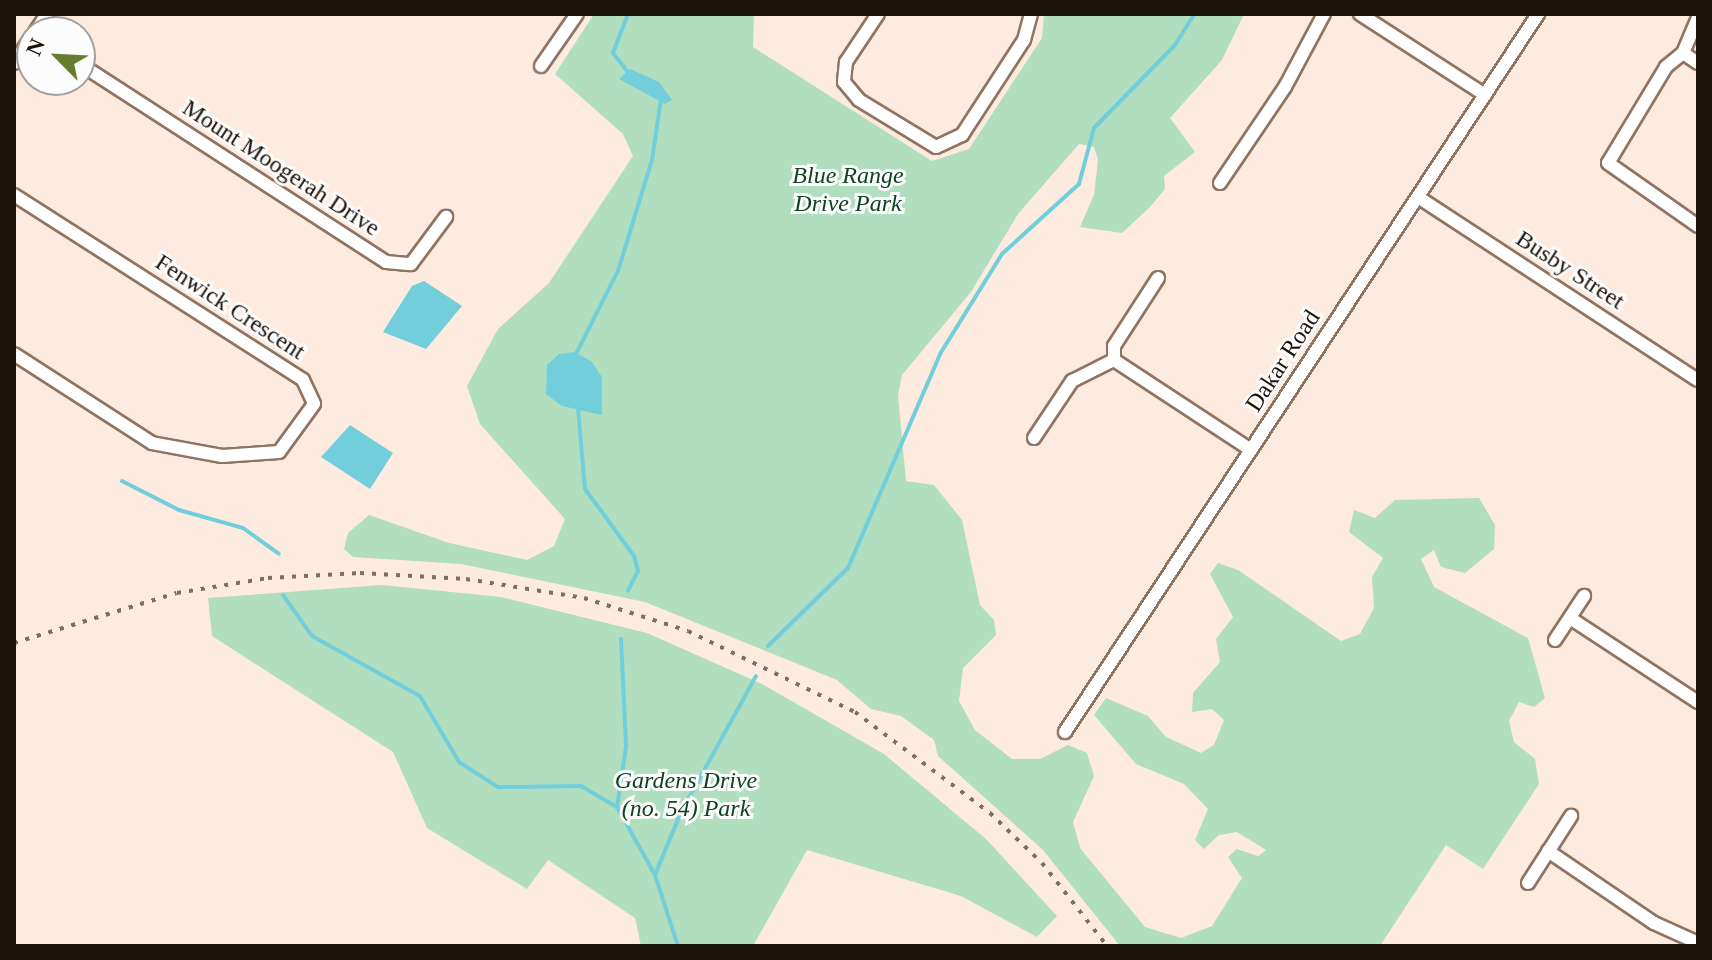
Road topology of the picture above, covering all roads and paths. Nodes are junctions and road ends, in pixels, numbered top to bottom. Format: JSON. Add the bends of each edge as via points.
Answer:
{"nodes":[{"id":1,"x":577,"y":14,"type":"edge"},
{"id":2,"x":878,"y":14,"type":"edge"},
{"id":3,"x":1031,"y":14,"type":"edge"},
{"id":4,"x":1324,"y":14,"type":"edge"},
{"id":5,"x":1360,"y":14,"type":"edge"},
{"id":6,"x":1538,"y":14,"type":"edge"},
{"id":7,"x":1698,"y":17,"type":"edge"},
{"id":8,"x":1683,"y":53,"type":"junction"},
{"id":9,"x":1698,"y":63,"type":"edge"},
{"id":10,"x":541,"y":66,"type":"dead end"},
{"id":11,"x":96,"y":74,"type":"edge"},
{"id":12,"x":1485,"y":95,"type":"junction"},
{"id":13,"x":1220,"y":183,"type":"dead end"},
{"id":14,"x":14,"y":195,"type":"edge"},
{"id":15,"x":1418,"y":197,"type":"junction"},
{"id":16,"x":446,"y":217,"type":"dead end"},
{"id":17,"x":1698,"y":226,"type":"edge"},
{"id":18,"x":1158,"y":278,"type":"dead end"},
{"id":19,"x":14,"y":354,"type":"edge"},
{"id":20,"x":1114,"y":360,"type":"junction"},
{"id":21,"x":1698,"y":380,"type":"edge"},
{"id":22,"x":1034,"y":438,"type":"dead end"},
{"id":23,"x":1251,"y":450,"type":"junction"},
{"id":24,"x":1584,"y":596,"type":"dead end"},
{"id":25,"x":1570,"y":618,"type":"junction"},
{"id":26,"x":1555,"y":640,"type":"dead end"},
{"id":27,"x":1698,"y":702,"type":"edge"},
{"id":28,"x":1065,"y":732,"type":"dead end"},
{"id":29,"x":1571,"y":816,"type":"dead end"},
{"id":30,"x":1548,"y":851,"type":"junction"},
{"id":31,"x":1528,"y":883,"type":"dead end"},
{"id":32,"x":1698,"y":943,"type":"edge"}],
"edges":[{"from":1,"to":10,"type":"street"},
{"from":2,"to":3,"type":"street","via":[[846,62],[844,82],[859,100],[936,147],[962,135],[1024,40]]},
{"from":4,"to":13,"type":"street","via":[[1285,87]]},
{"from":5,"to":12,"type":"street"},
{"from":6,"to":12,"type":"street","name":"Dakar Road"},
{"from":7,"to":8,"type":"street"},
{"from":8,"to":9,"type":"street"},
{"from":8,"to":17,"type":"street","via":[[1666,67],[1608,163]]},
{"from":11,"to":16,"type":"street","name":"Mount Moogerah Drive","via":[[399,267],[420,257]]},
{"from":12,"to":15,"type":"street","name":"Dakar Road"},
{"from":14,"to":19,"type":"street","name":"Fenwick Crescent","via":[[303,380],[314,404],[279,452],[195,452],[146,440]]},
{"from":15,"to":21,"type":"street","name":"Busby Street"},
{"from":15,"to":23,"type":"street","name":"Dakar Road"},
{"from":18,"to":20,"type":"street","via":[[1114,346]]},
{"from":20,"to":22,"type":"street","via":[[1072,381]]},
{"from":20,"to":23,"type":"street"},
{"from":23,"to":28,"type":"street","name":"Dakar Road"},
{"from":24,"to":25,"type":"street"},
{"from":25,"to":26,"type":"street"},
{"from":25,"to":27,"type":"street"},
{"from":29,"to":30,"type":"street"},
{"from":30,"to":31,"type":"street"},
{"from":30,"to":32,"type":"street","via":[[1654,923]]}]}
